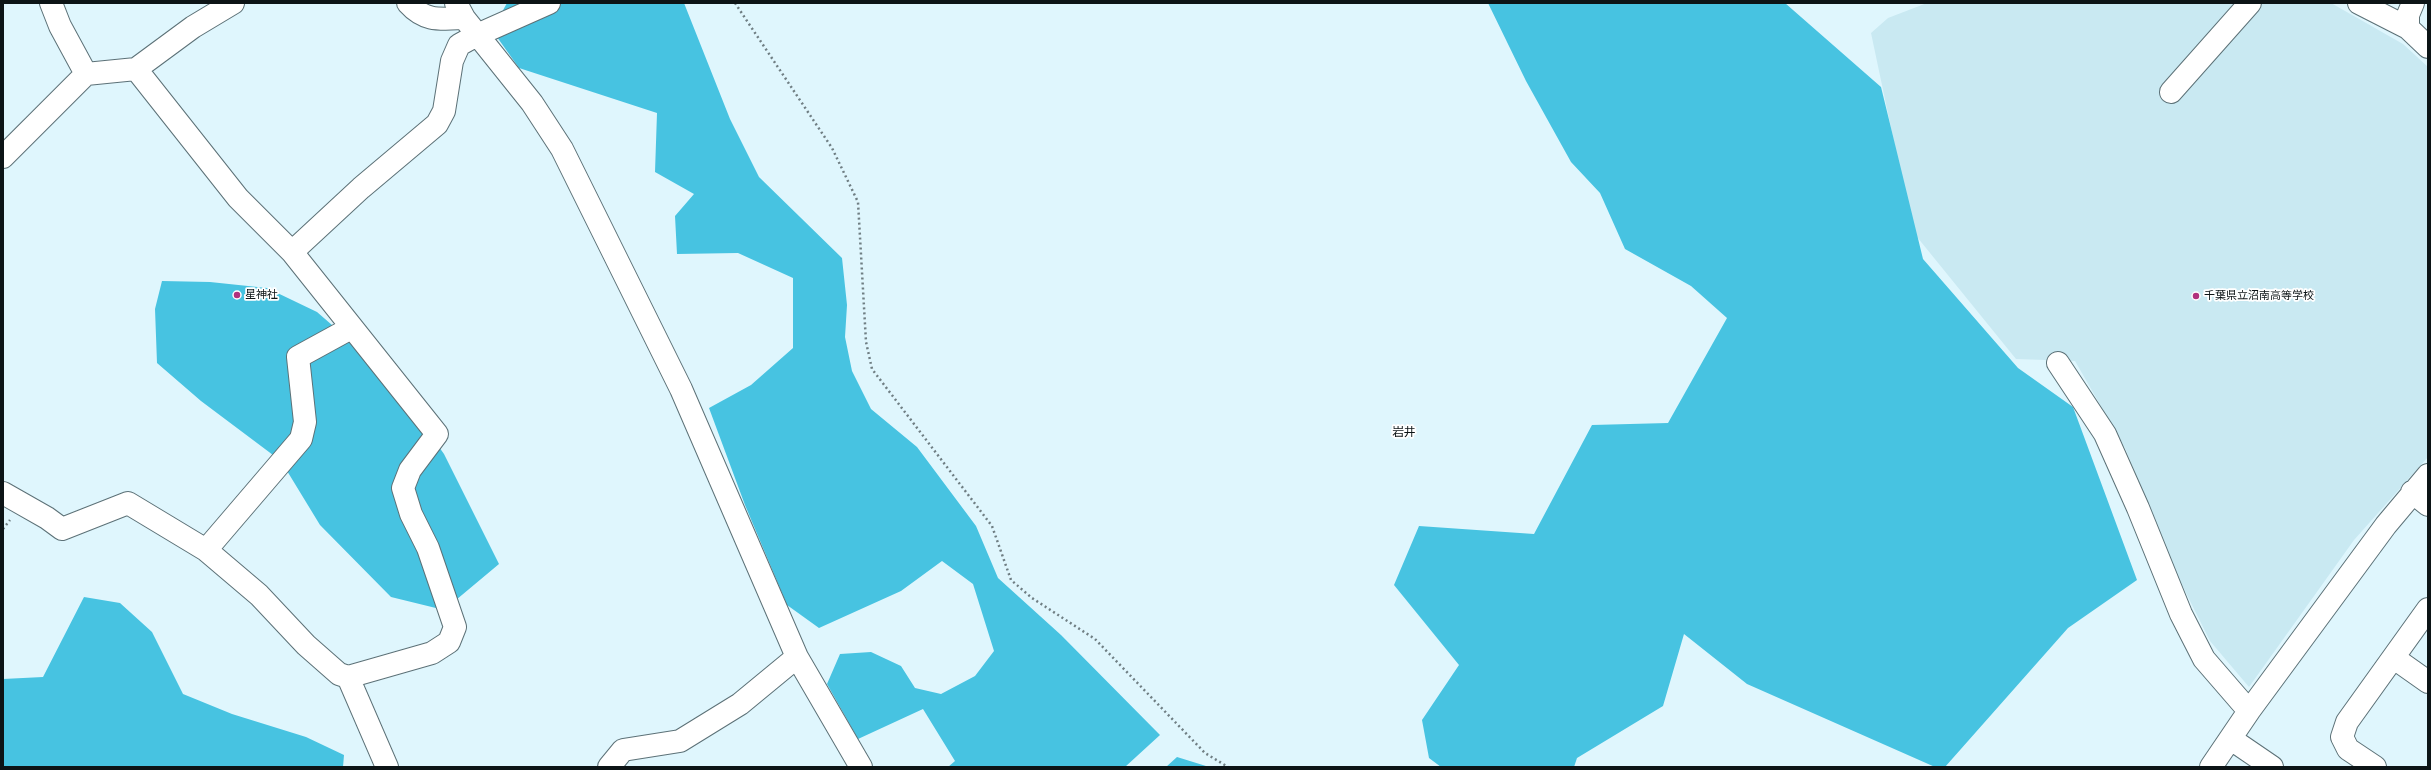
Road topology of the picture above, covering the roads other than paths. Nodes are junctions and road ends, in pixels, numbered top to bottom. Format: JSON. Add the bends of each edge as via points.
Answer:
{"nodes":[{"id":1,"x":51,"y":3,"type":"edge"},
{"id":2,"x":233,"y":3,"type":"edge"},
{"id":3,"x":408,"y":3,"type":"edge"},
{"id":4,"x":549,"y":3,"type":"edge"},
{"id":5,"x":2250,"y":3,"type":"edge"},
{"id":6,"x":2358,"y":3,"type":"edge"},
{"id":7,"x":2412,"y":3,"type":"edge"},
{"id":8,"x":465,"y":19,"type":"edge"},
{"id":9,"x":2408,"y":28,"type":"junction"},
{"id":10,"x":2428,"y":47,"type":"edge"},
{"id":11,"x":136,"y":68,"type":"junction"},
{"id":12,"x":86,"y":74,"type":"junction"},
{"id":13,"x":2171,"y":92,"type":"dead end"},
{"id":14,"x":3,"y":157,"type":"edge"},
{"id":15,"x":292,"y":252,"type":"junction"},
{"id":16,"x":351,"y":328,"type":"junction"},
{"id":17,"x":2058,"y":363,"type":"dead end"},
{"id":18,"x":2428,"y":475,"type":"edge"},
{"id":19,"x":3,"y":493,"type":"edge"},
{"id":20,"x":2420,"y":499,"type":"edge"},
{"id":21,"x":206,"y":550,"type":"junction"},
{"id":22,"x":2428,"y":609,"type":"edge"},
{"id":23,"x":797,"y":657,"type":"junction"},
{"id":24,"x":2394,"y":658,"type":"junction"},
{"id":25,"x":348,"y":677,"type":"junction"},
{"id":26,"x":2428,"y":682,"type":"edge"},
{"id":27,"x":2249,"y":711,"type":"junction"},
{"id":28,"x":2231,"y":739,"type":"junction"},
{"id":29,"x":387,"y":767,"type":"edge"},
{"id":30,"x":609,"y":767,"type":"edge"},
{"id":31,"x":861,"y":767,"type":"edge"},
{"id":32,"x":2211,"y":767,"type":"edge"},
{"id":33,"x":2272,"y":767,"type":"edge"},
{"id":34,"x":2375,"y":767,"type":"edge"}],
"edges":[{"from":1,"to":12,"type":"street","via":[[60,26]]},
{"from":2,"to":11,"type":"street","via":[[193,27]]},
{"from":3,"to":8,"type":"street","via":[[416,12],[434,20]]},
{"from":4,"to":8,"type":"street"},
{"from":5,"to":13,"type":"street"},
{"from":6,"to":9,"type":"street"},
{"from":7,"to":9,"type":"street","via":[[2408,15]]},
{"from":8,"to":15,"type":"street","via":[[452,61],[444,111],[437,124],[361,188]]},
{"from":8,"to":23,"type":"street","via":[[532,104],[562,149],[681,389]]},
{"from":9,"to":10,"type":"street"},
{"from":11,"to":12,"type":"street"},
{"from":11,"to":15,"type":"street","via":[[238,198]]},
{"from":12,"to":14,"type":"street"},
{"from":15,"to":16,"type":"street"},
{"from":16,"to":21,"type":"street","via":[[298,357],[305,422],[301,439]]},
{"from":16,"to":25,"type":"street","via":[[438,434],[410,470],[403,488],[411,514],[428,548],[455,627],[448,642],[432,653]]},
{"from":17,"to":27,"type":"street","via":[[2105,434],[2181,614],[2204,659]]},
{"from":18,"to":20,"type":"street"},
{"from":19,"to":21,"type":"street","via":[[62,529],[128,502]]},
{"from":20,"to":27,"type":"street"},
{"from":21,"to":25,"type":"street","via":[[259,595],[306,645],[339,674]]},
{"from":22,"to":24,"type":"street"},
{"from":23,"to":30,"type":"street","via":[[740,704],[680,740],[622,750]]},
{"from":23,"to":31,"type":"street"},
{"from":24,"to":26,"type":"street"},
{"from":24,"to":34,"type":"street","via":[[2346,722],[2342,737],[2348,749]]},
{"from":25,"to":29,"type":"street"},
{"from":27,"to":28,"type":"street"},
{"from":28,"to":32,"type":"street"},
{"from":28,"to":33,"type":"street"}]}
